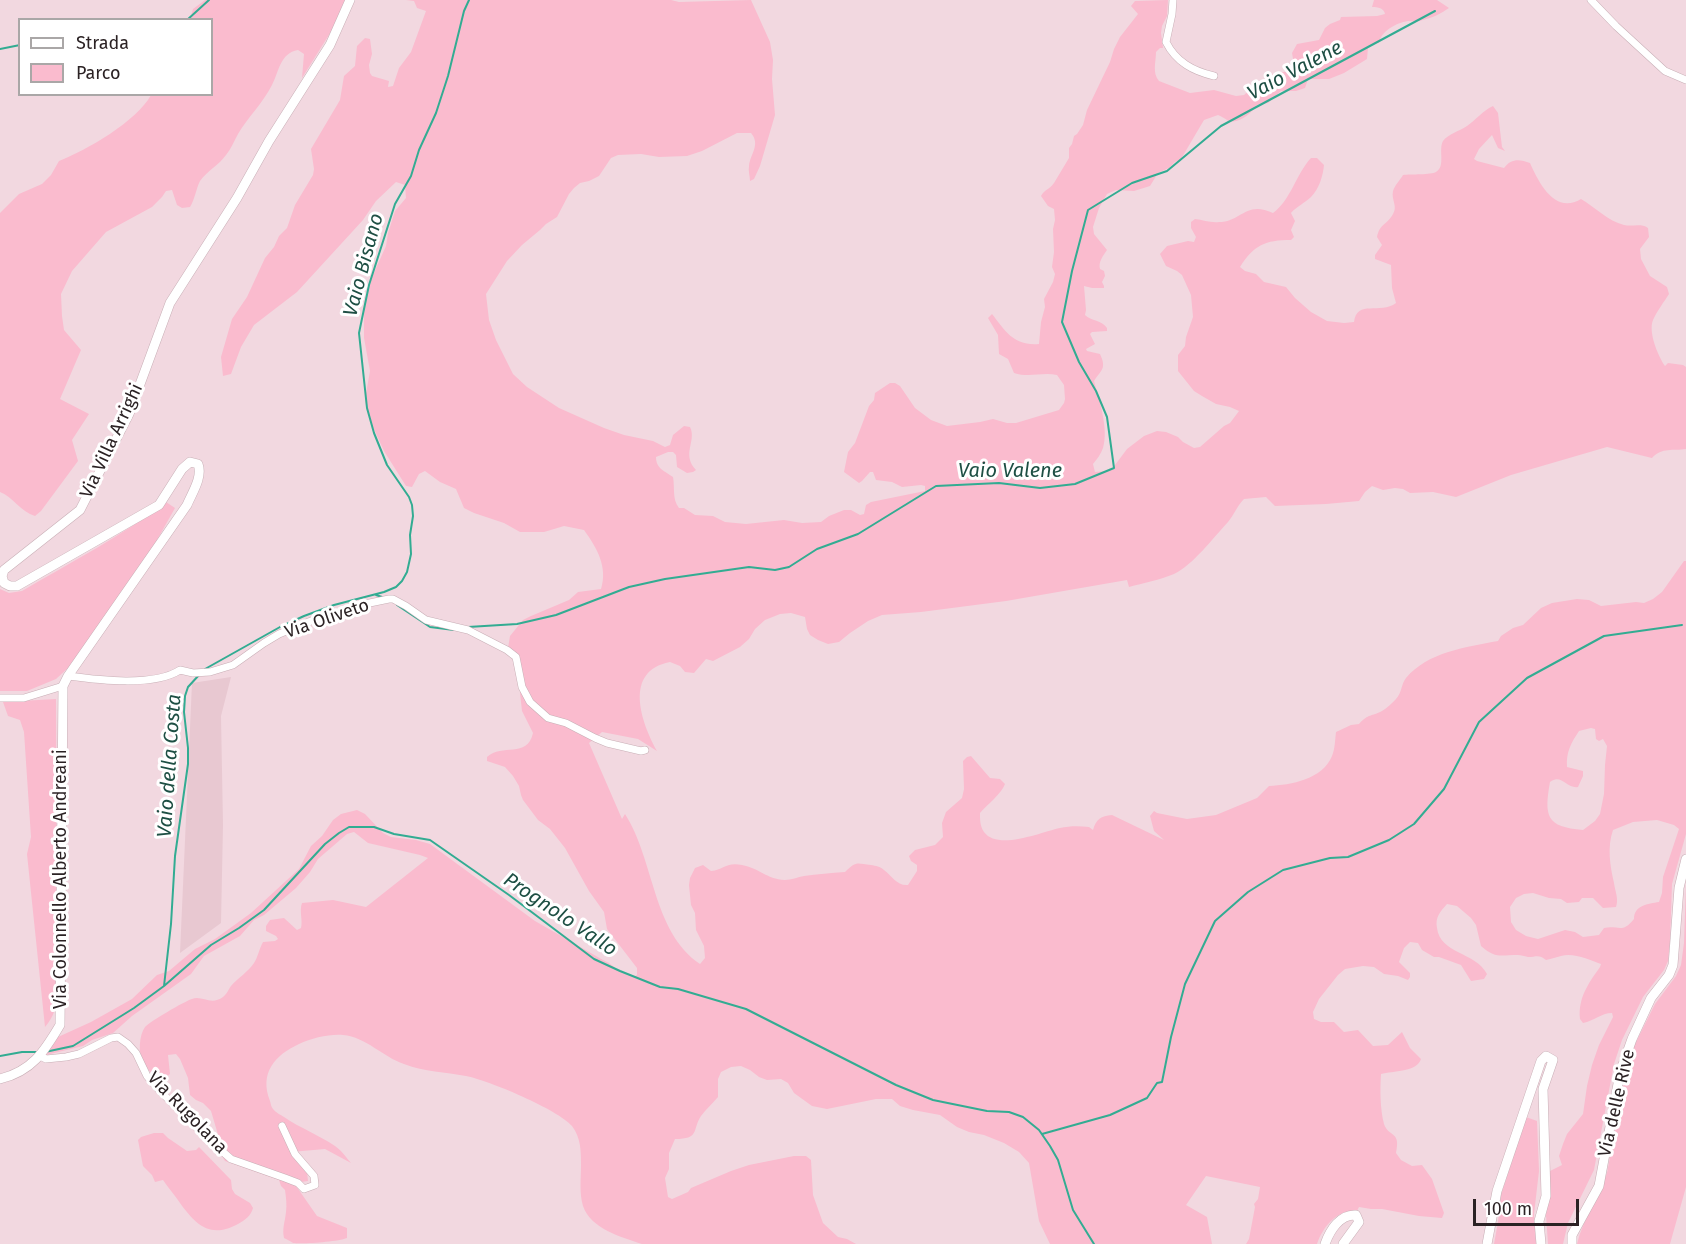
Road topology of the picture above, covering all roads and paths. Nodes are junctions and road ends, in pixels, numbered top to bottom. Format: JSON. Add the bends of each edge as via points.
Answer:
{"nodes":[{"id":1,"x":350,"y":0,"type":"edge"},
{"id":2,"x":1173,"y":0,"type":"edge"},
{"id":3,"x":1591,"y":0,"type":"edge"},
{"id":4,"x":1215,"y":76,"type":"dead end"},
{"id":5,"x":1686,"y":80,"type":"edge"},
{"id":6,"x":68,"y":676,"type":"junction"},
{"id":7,"x":63,"y":686,"type":"junction"},
{"id":8,"x":0,"y":698,"type":"edge"},
{"id":9,"x":645,"y":750,"type":"dead end"},
{"id":10,"x":1686,"y":859,"type":"edge"},
{"id":11,"x":40,"y":1056,"type":"junction"},
{"id":12,"x":0,"y":1079,"type":"edge"},
{"id":13,"x":282,"y":1126,"type":"dead end"},
{"id":14,"x":1325,"y":1244,"type":"edge"},
{"id":15,"x":1343,"y":1244,"type":"edge"},
{"id":16,"x":1487,"y":1244,"type":"edge"},
{"id":17,"x":1541,"y":1244,"type":"edge"},
{"id":18,"x":1572,"y":1244,"type":"edge"}],
"edges":[{"from":1,"to":6,"type":"street","name":"Via Villa Arrighi","via":[[330,45],[170,303],[129,414],[80,510],[4,570],[4,583],[17,586],[159,505],[182,469],[190,462],[198,464],[201,470],[187,505]]},
{"from":2,"to":4,"type":"street","via":[[1166,42],[1171,52],[1190,69]]},
{"from":3,"to":5,"type":"street","via":[[1665,70]]},
{"from":6,"to":7,"type":"street","name":"Via Villa Arrighi"},
{"from":6,"to":9,"type":"street","name":"Via Oliveto","via":[[117,681],[171,676],[180,670],[210,672],[233,665],[264,642],[316,619],[393,599],[426,620],[468,630],[507,650],[516,657],[522,687],[530,702],[548,718],[607,743]]},
{"from":7,"to":8,"type":"street","via":[[24,698]]},
{"from":7,"to":11,"type":"street","name":"Via Colonnello Alberto Andreani","via":[[60,1025]]},
{"from":10,"to":18,"type":"street","name":"Via delle Rive","via":[[1679,888],[1673,965],[1651,998],[1632,1039],[1620,1073],[1599,1186],[1572,1235]]},
{"from":11,"to":12,"type":"street","name":"Via Colonnello Alberto Andreani"},
{"from":11,"to":13,"type":"street","name":"Via Rugolana","via":[[46,1059],[79,1054],[118,1037],[136,1053],[159,1090],[231,1159],[298,1183],[304,1189],[315,1185],[314,1176],[296,1154]]},
{"from":14,"to":15,"type":"street","via":[[1344,1217],[1356,1215],[1359,1222]]},
{"from":16,"to":17,"type":"street","via":[[1506,1161],[1541,1060],[1546,1056],[1553,1060],[1544,1089],[1546,1196],[1539,1221]]}]}
